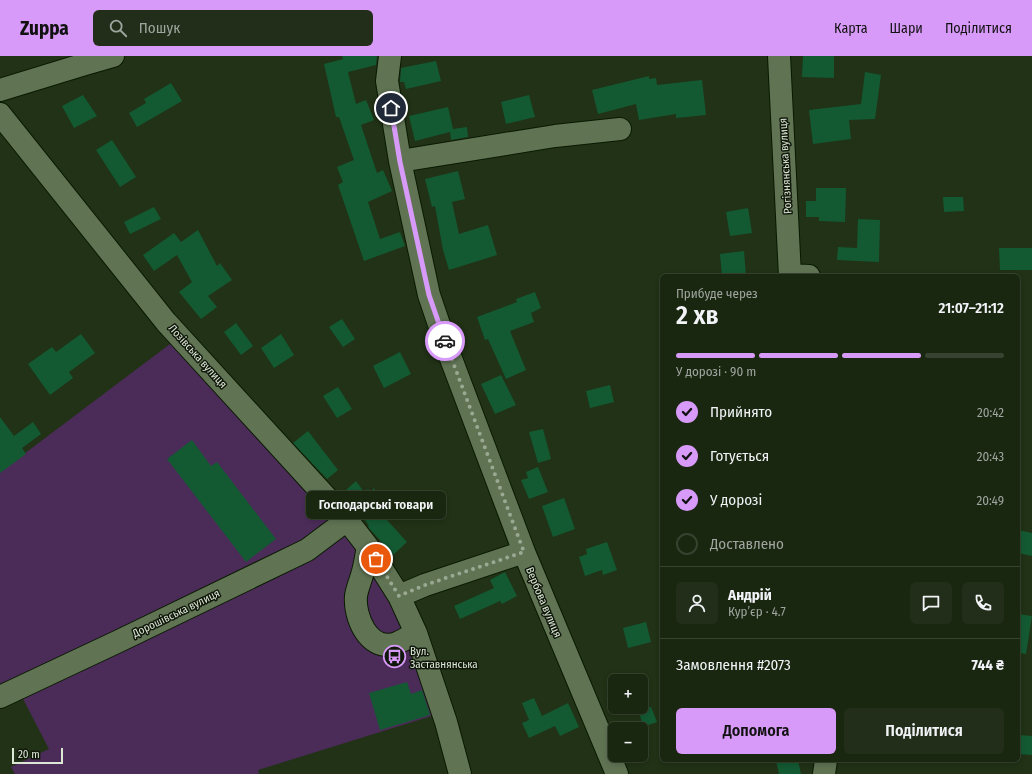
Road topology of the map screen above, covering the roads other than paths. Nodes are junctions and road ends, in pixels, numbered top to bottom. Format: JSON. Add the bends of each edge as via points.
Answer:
{"nodes":[{"id":1,"x":113,"y":56,"type":"edge"},
{"id":2,"x":390,"y":56,"type":"edge"},
{"id":3,"x":779,"y":56,"type":"edge"},
{"id":4,"x":83,"y":60,"type":"edge"},
{"id":5,"x":0,"y":90,"type":"edge"},
{"id":6,"x":0,"y":114,"type":"edge"},
{"id":7,"x":620,"y":129,"type":"dead end"},
{"id":8,"x":400,"y":162,"type":"junction"},
{"id":9,"x":790,"y":274,"type":"edge"},
{"id":10,"x":347,"y":520,"type":"junction"},
{"id":11,"x":368,"y":547,"type":"junction"},
{"id":12,"x":524,"y":552,"type":"junction"},
{"id":13,"x":399,"y":596,"type":"junction"},
{"id":14,"x":416,"y":633,"type":"junction"},
{"id":15,"x":0,"y":697,"type":"edge"},
{"id":16,"x":826,"y":762,"type":"edge"},
{"id":17,"x":460,"y":774,"type":"edge"},
{"id":18,"x":617,"y":774,"type":"edge"},
{"id":19,"x":824,"y":774,"type":"edge"}],
"edges":[{"from":1,"to":4,"type":"street"},
{"from":2,"to":8,"type":"street","name":"Вербова вулиця","via":[[387,81]]},
{"from":3,"to":9,"type":"street","name":"Рогізнянська вулиця"},
{"from":4,"to":5,"type":"street"},
{"from":6,"to":10,"type":"street","name":"Лозівська вулиця","via":[[166,322]]},
{"from":7,"to":8,"type":"street","via":[[555,136]]},
{"from":8,"to":12,"type":"street","name":"Вербова вулиця","via":[[429,295]]},
{"from":10,"to":11,"type":"street","name":"Лозівська вулиця"},
{"from":10,"to":15,"type":"street","name":"Дорошівська вулиця","via":[[306,550]]},
{"from":11,"to":13,"type":"street","name":"Лозівська вулиця"},
{"from":11,"to":14,"type":"street","via":[[356,596],[357,613],[362,626],[370,638],[380,644],[394,644]]},
{"from":12,"to":13,"type":"street"},
{"from":12,"to":18,"type":"street","name":"Вербова вулиця"},
{"from":13,"to":14,"type":"street","name":"Лозівська вулиця"},
{"from":14,"to":17,"type":"street","name":"Лозівська вулиця","via":[[446,722]]},
{"from":16,"to":19,"type":"street"}]}
